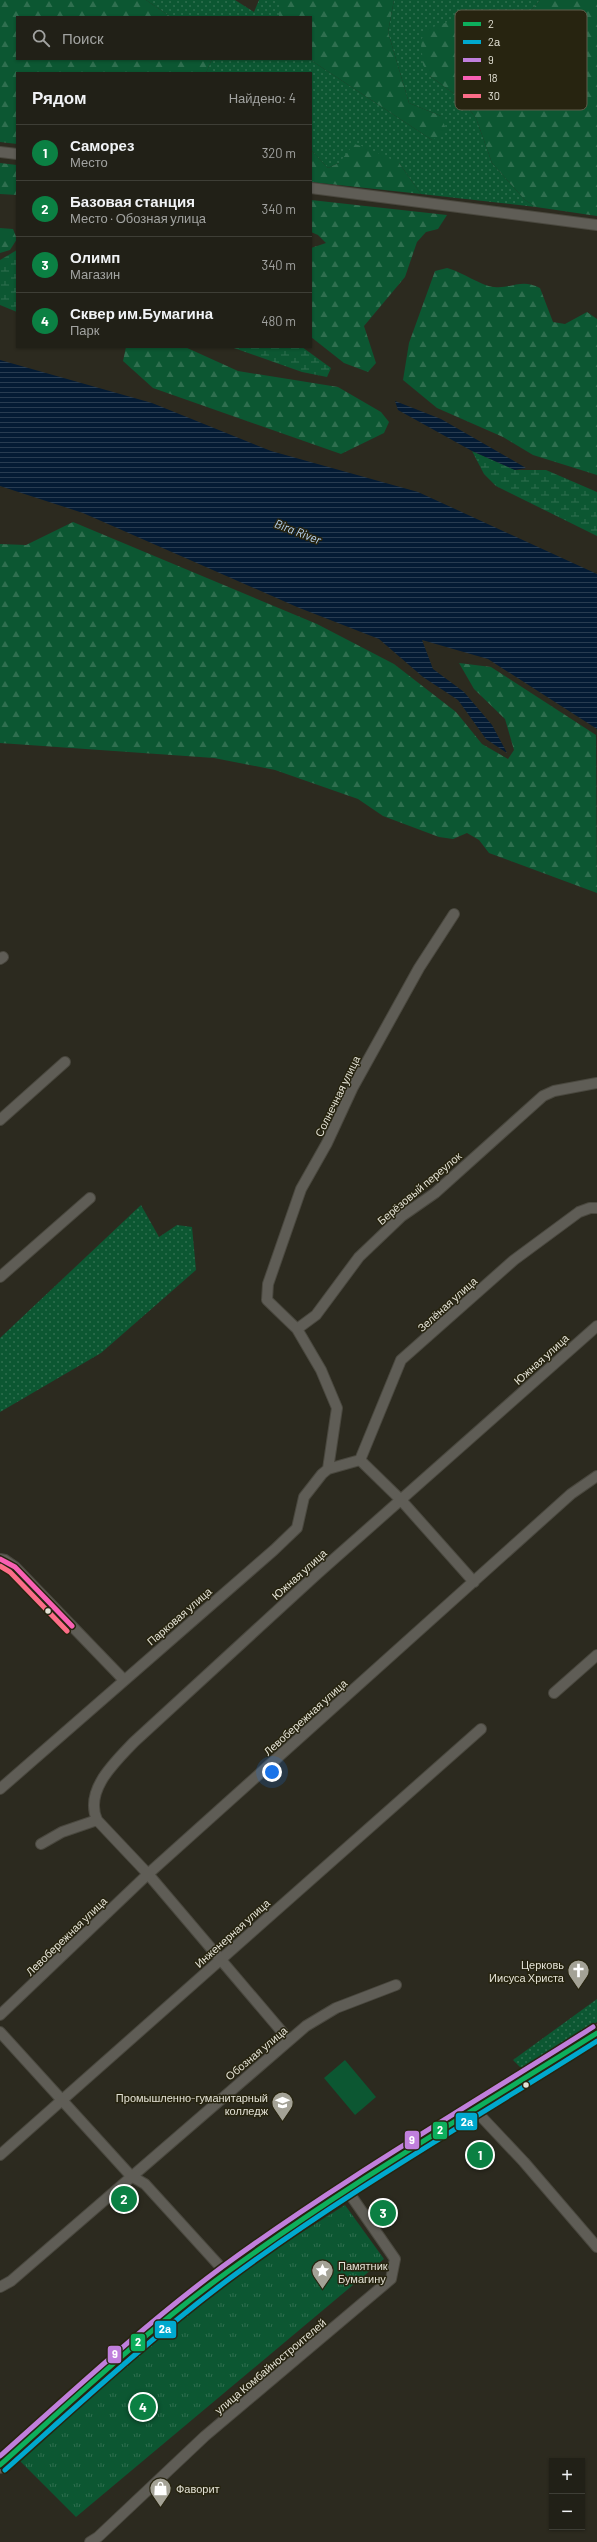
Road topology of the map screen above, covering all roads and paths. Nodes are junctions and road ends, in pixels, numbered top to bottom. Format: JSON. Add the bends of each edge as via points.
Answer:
{"nodes":[{"id":1,"x":0,"y":152,"type":"edge"},
{"id":2,"x":16,"y":154,"type":"edge"},
{"id":3,"x":312,"y":188,"type":"edge"},
{"id":4,"x":597,"y":225,"type":"edge"},
{"id":5,"x":454,"y":914,"type":"dead end"},
{"id":6,"x":65,"y":1062,"type":"dead end"},
{"id":7,"x":597,"y":1083,"type":"edge"},
{"id":8,"x":0,"y":1120,"type":"edge"},
{"id":9,"x":90,"y":1198,"type":"dead end"},
{"id":10,"x":597,"y":1208,"type":"edge"},
{"id":11,"x":0,"y":1277,"type":"edge"},
{"id":12,"x":597,"y":1326,"type":"edge"},
{"id":13,"x":297,"y":1328,"type":"junction"},
{"id":14,"x":360,"y":1460,"type":"junction"},
{"id":15,"x":328,"y":1469,"type":"junction"},
{"id":16,"x":597,"y":1476,"type":"edge"},
{"id":17,"x":401,"y":1500,"type":"junction"},
{"id":18,"x":0,"y":1559,"type":"edge"},
{"id":19,"x":474,"y":1582,"type":"junction"},
{"id":20,"x":597,"y":1654,"type":"edge"},
{"id":21,"x":124,"y":1680,"type":"junction"},
{"id":22,"x":554,"y":1693,"type":"dead end"},
{"id":23,"x":481,"y":1729,"type":"dead end"},
{"id":24,"x":0,"y":1789,"type":"edge"},
{"id":25,"x":97,"y":1820,"type":"junction"},
{"id":26,"x":41,"y":1844,"type":"dead end"},
{"id":27,"x":148,"y":1874,"type":"junction"},
{"id":28,"x":221,"y":1959,"type":"junction"},
{"id":29,"x":396,"y":1985,"type":"dead end"},
{"id":30,"x":0,"y":2015,"type":"edge"},
{"id":31,"x":0,"y":2032,"type":"edge"},
{"id":32,"x":597,"y":2033,"type":"edge"},
{"id":33,"x":289,"y":2040,"type":"junction"},
{"id":34,"x":62,"y":2099,"type":"junction"},
{"id":35,"x":475,"y":2110,"type":"junction"},
{"id":36,"x":0,"y":2155,"type":"edge"},
{"id":37,"x":131,"y":2176,"type":"junction"},
{"id":38,"x":347,"y":2190,"type":"junction"},
{"id":39,"x":597,"y":2247,"type":"edge"},
{"id":40,"x":226,"y":2273,"type":"junction"},
{"id":41,"x":0,"y":2287,"type":"edge"},
{"id":42,"x":0,"y":2465,"type":"edge"},
{"id":43,"x":90,"y":2542,"type":"edge"}],
"edges":[{"from":1,"to":2,"type":"street"},
{"from":3,"to":4,"type":"street"},
{"from":5,"to":13,"type":"street","name":"Солнечная улица","via":[[419,968],[353,1087],[327,1143],[301,1189],[268,1284],[267,1300]]},
{"from":6,"to":8,"type":"street"},
{"from":7,"to":13,"type":"street","name":"Берёзовый переулок","via":[[554,1091],[543,1096],[435,1193],[402,1216],[359,1257],[316,1315]]},
{"from":9,"to":11,"type":"street"},
{"from":10,"to":14,"type":"street","name":"Зелёная улица","via":[[590,1208],[573,1216],[514,1260],[401,1360]]},
{"from":12,"to":17,"type":"street","name":"Южная улица"},
{"from":13,"to":15,"type":"street","via":[[321,1370],[336,1408]]},
{"from":14,"to":15,"type":"street"},
{"from":14,"to":17,"type":"street"},
{"from":15,"to":21,"type":"street","name":"Парковая улица","via":[[304,1497],[297,1528]]},
{"from":16,"to":19,"type":"street","name":"Левобережная улица","via":[[571,1494]]},
{"from":17,"to":19,"type":"street"},
{"from":17,"to":25,"type":"street","name":"Южная улица","via":[[249,1636],[113,1764],[93,1800],[92,1809]]},
{"from":18,"to":21,"type":"street","via":[[15,1567]]},
{"from":19,"to":27,"type":"street","name":"Левобережная улица"},
{"from":20,"to":22,"type":"street"},
{"from":21,"to":24,"type":"street","name":"Парковая улица"},
{"from":23,"to":28,"type":"street","name":"Инженерная улица"},
{"from":25,"to":26,"type":"street","via":[[56,1834]]},
{"from":25,"to":27,"type":"street"},
{"from":27,"to":28,"type":"street"},
{"from":27,"to":30,"type":"street","name":"Левобережная улица"},
{"from":28,"to":33,"type":"street"},
{"from":28,"to":34,"type":"street","name":"Инженерная улица"},
{"from":29,"to":33,"type":"street","name":"Обозная улица","via":[[336,2008],[306,2026]]},
{"from":31,"to":34,"type":"street"},
{"from":32,"to":35,"type":"main road"},
{"from":33,"to":37,"type":"street","name":"Обозная улица"},
{"from":34,"to":36,"type":"street","name":"Инженерная улица"},
{"from":34,"to":37,"type":"street"},
{"from":35,"to":38,"type":"main road"},
{"from":35,"to":39,"type":"street","via":[[524,2162]]},
{"from":37,"to":40,"type":"street","via":[[145,2184]]},
{"from":37,"to":41,"type":"street","name":"Обозная улица","via":[[11,2281]]},
{"from":38,"to":40,"type":"main road"},
{"from":38,"to":43,"type":"street","name":"улица Комбайностроителей","via":[[396,2259],[391,2279],[205,2436]]},
{"from":40,"to":42,"type":"main road"}]}
